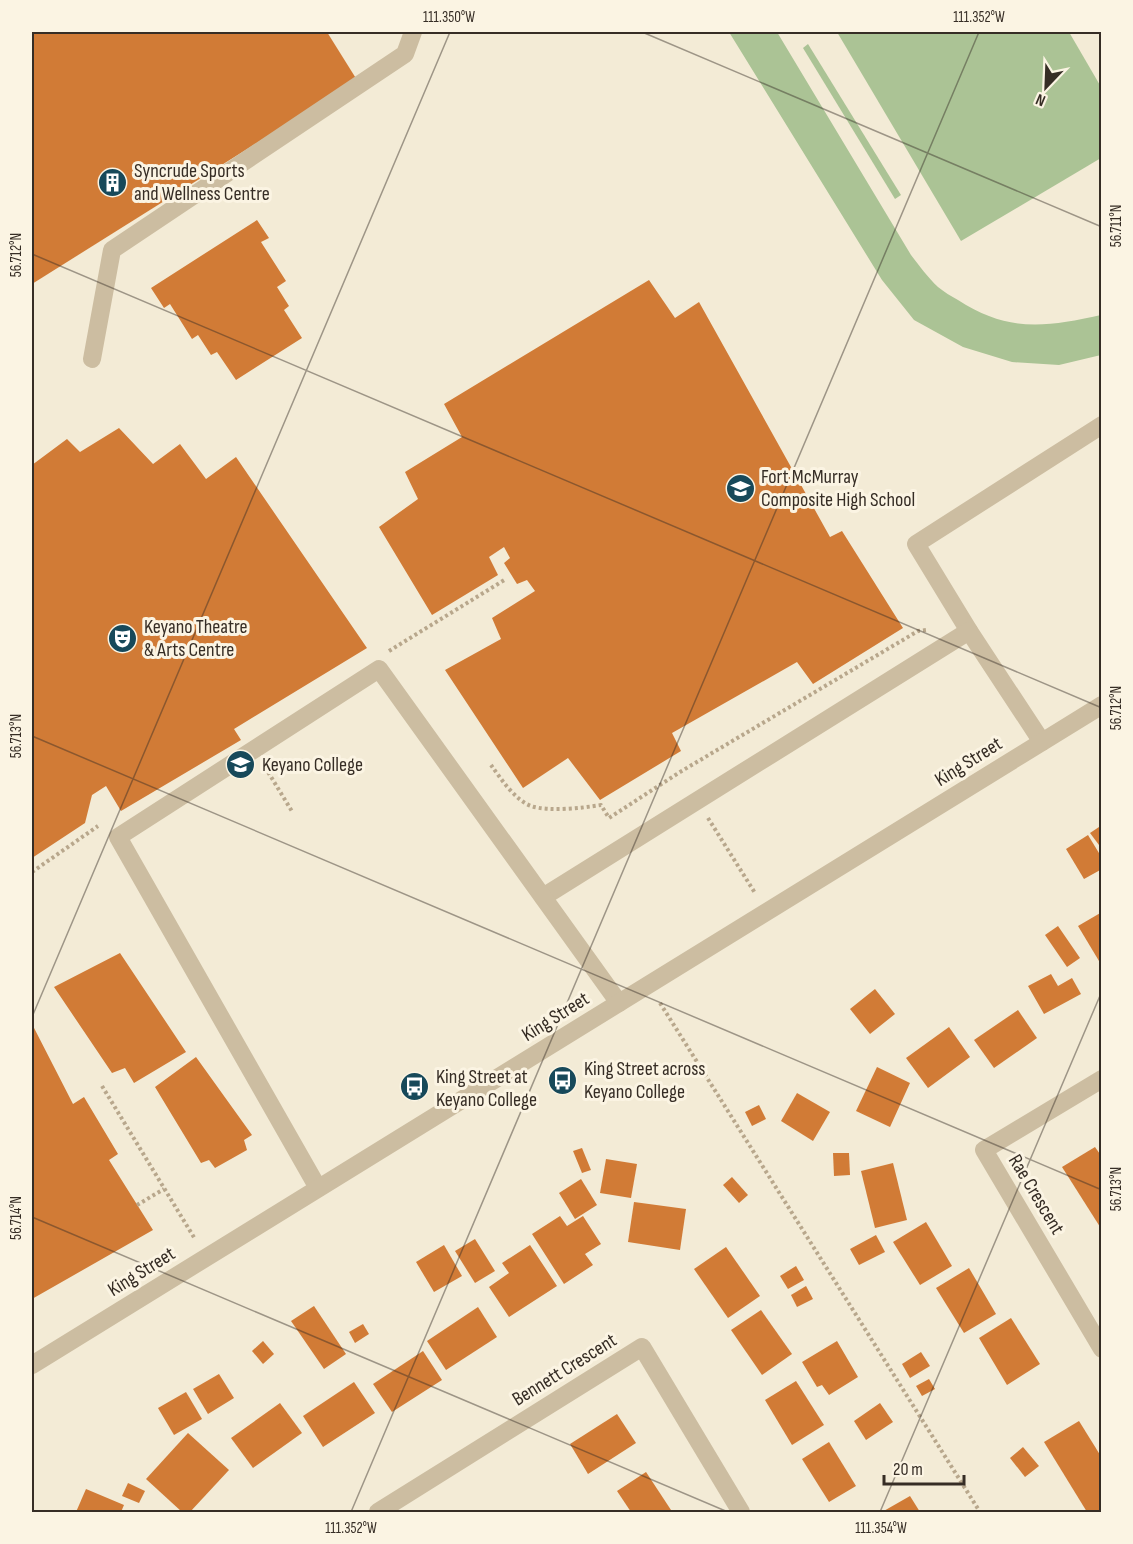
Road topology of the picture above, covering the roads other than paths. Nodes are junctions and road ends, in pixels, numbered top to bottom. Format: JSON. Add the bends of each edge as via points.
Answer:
{"nodes":[{"id":1,"x":412,"y":32,"type":"edge"},
{"id":2,"x":92,"y":359,"type":"dead end"},
{"id":3,"x":1101,"y":425,"type":"edge"},
{"id":4,"x":969,"y":632,"type":"junction"},
{"id":5,"x":1101,"y":705,"type":"edge"},
{"id":6,"x":1042,"y":742,"type":"junction"},
{"id":7,"x":543,"y":897,"type":"junction"},
{"id":8,"x":619,"y":1003,"type":"junction"},
{"id":9,"x":1101,"y":1079,"type":"edge"},
{"id":10,"x":318,"y":1188,"type":"junction"},
{"id":11,"x":1101,"y":1349,"type":"edge"},
{"id":12,"x":32,"y":1365,"type":"edge"},
{"id":13,"x":378,"y":1512,"type":"edge"},
{"id":14,"x":741,"y":1512,"type":"edge"}],
"edges":[{"from":1,"to":2,"type":"street","via":[[405,54],[112,250]]},
{"from":3,"to":4,"type":"street","via":[[916,544]]},
{"from":4,"to":6,"type":"street"},
{"from":4,"to":7,"type":"street"},
{"from":5,"to":6,"type":"street","name":"King Street"},
{"from":6,"to":8,"type":"street","name":"King Street"},
{"from":7,"to":8,"type":"street"},
{"from":7,"to":10,"type":"street","via":[[379,669],[118,837]]},
{"from":8,"to":10,"type":"street","name":"King Street"},
{"from":9,"to":11,"type":"street","name":"Rae Crescent","via":[[984,1150]]},
{"from":10,"to":12,"type":"street","name":"King Street"},
{"from":13,"to":14,"type":"street","name":"Bennett Crescent","via":[[642,1347]]}]}
